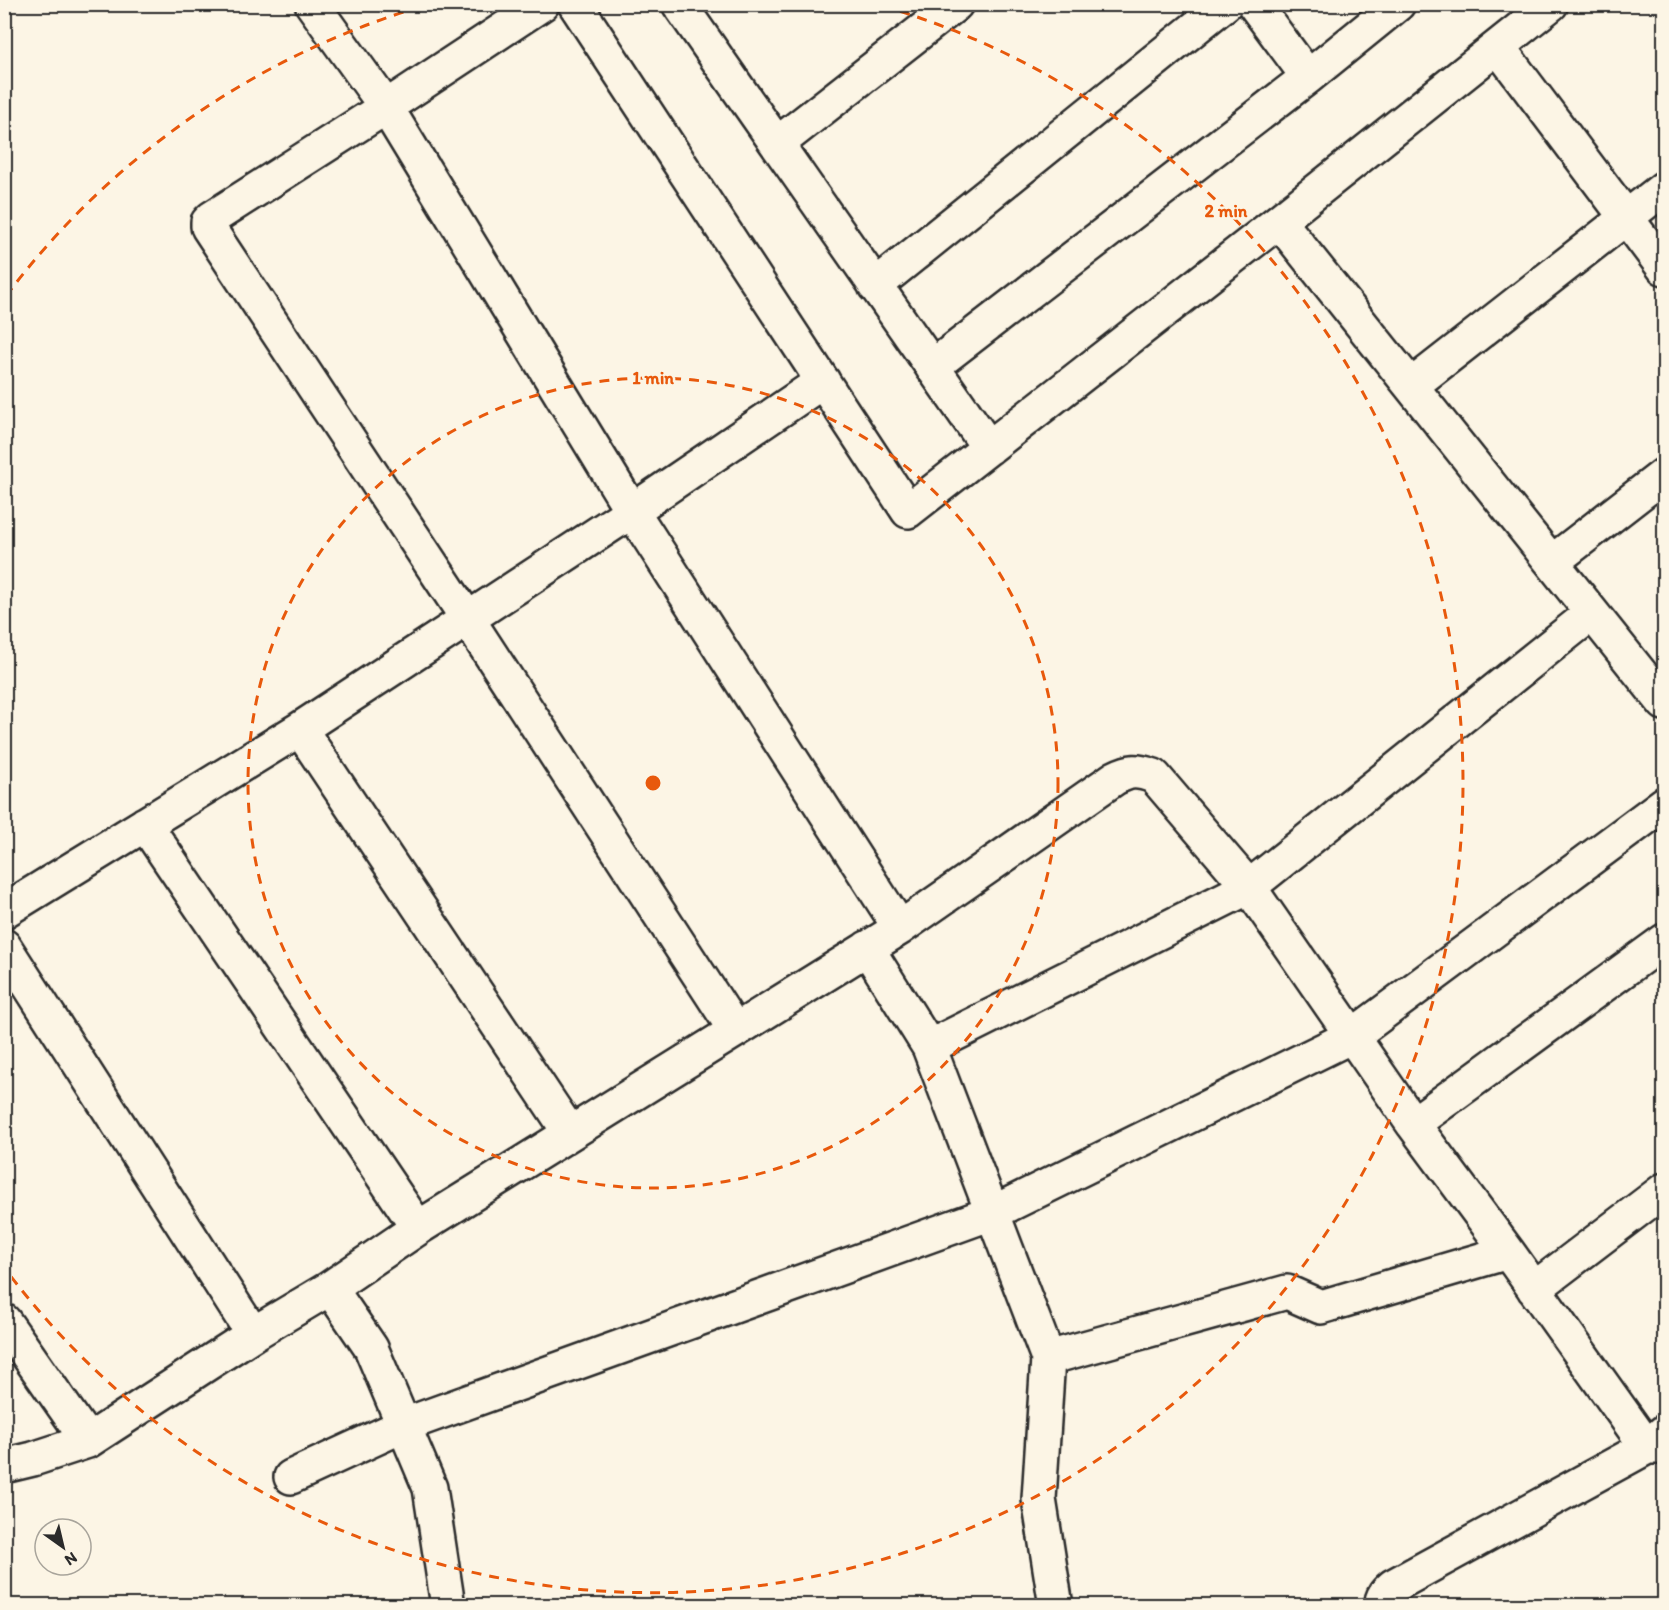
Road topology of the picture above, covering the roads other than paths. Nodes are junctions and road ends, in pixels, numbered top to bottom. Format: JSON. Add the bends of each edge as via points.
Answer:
{"nodes":[{"id":1,"x":312,"y":4,"type":"edge"},
{"id":2,"x":542,"y":4,"type":"edge"},
{"id":3,"x":575,"y":4,"type":"edge"},
{"id":4,"x":956,"y":4,"type":"edge"},
{"id":5,"x":1226,"y":4,"type":"edge"},
{"id":6,"x":1254,"y":4,"type":"edge"},
{"id":7,"x":1398,"y":4,"type":"edge"},
{"id":8,"x":1551,"y":4,"type":"edge"},
{"id":9,"x":687,"y":8,"type":"edge"},
{"id":10,"x":1498,"y":47,"type":"junction"},
{"id":11,"x":1308,"y":76,"type":"junction"},
{"id":12,"x":386,"y":107,"type":"junction"},
{"id":13,"x":777,"y":144,"type":"junction"},
{"id":14,"x":1665,"y":188,"type":"edge"},
{"id":15,"x":1627,"y":218,"type":"junction"},
{"id":16,"x":1279,"y":221,"type":"junction"},
{"id":17,"x":1665,"y":268,"type":"edge"},
{"id":18,"x":875,"y":286,"type":"junction"},
{"id":19,"x":932,"y":367,"type":"junction"},
{"id":20,"x":823,"y":381,"type":"junction"},
{"id":21,"x":1411,"y":386,"type":"junction"},
{"id":22,"x":989,"y":448,"type":"junction"},
{"id":23,"x":1665,"y":475,"type":"edge"},
{"id":24,"x":632,"y":511,"type":"junction"},
{"id":25,"x":1552,"y":562,"type":"junction"},
{"id":26,"x":1592,"y":613,"type":"junction"},
{"id":27,"x":467,"y":618,"type":"junction"},
{"id":28,"x":1665,"y":703,"type":"edge"},
{"id":29,"x":300,"y":729,"type":"junction"},
{"id":30,"x":1665,"y":804,"type":"edge"},
{"id":31,"x":146,"y":824,"type":"junction"},
{"id":32,"x":1249,"y":887,"type":"junction"},
{"id":33,"x":4,"y":911,"type":"edge"},
{"id":34,"x":900,"y":928,"type":"junction"},
{"id":35,"x":1665,"y":941,"type":"edge"},
{"id":36,"x":4,"y":946,"type":"edge"},
{"id":37,"x":867,"y":948,"type":"junction"},
{"id":38,"x":735,"y":1030,"type":"junction"},
{"id":39,"x":1352,"y":1036,"type":"junction"},
{"id":40,"x":929,"y":1047,"type":"junction"},
{"id":41,"x":1413,"y":1124,"type":"junction"},
{"id":42,"x":570,"y":1133,"type":"junction"},
{"id":43,"x":1665,"y":1190,"type":"edge"},
{"id":44,"x":992,"y":1212,"type":"junction"},
{"id":45,"x":418,"y":1228,"type":"junction"},
{"id":46,"x":1508,"y":1251,"type":"junction"},
{"id":47,"x":330,"y":1288,"type":"junction"},
{"id":48,"x":1534,"y":1289,"type":"junction"},
{"id":49,"x":4,"y":1321,"type":"edge"},
{"id":50,"x":253,"y":1334,"type":"junction"},
{"id":51,"x":1048,"y":1358,"type":"junction"},
{"id":52,"x":404,"y":1425,"type":"junction"},
{"id":53,"x":88,"y":1441,"type":"junction"},
{"id":54,"x":1659,"y":1442,"type":"edge"},
{"id":55,"x":4,"y":1466,"type":"edge"},
{"id":56,"x":291,"y":1477,"type":"dead end"},
{"id":57,"x":448,"y":1605,"type":"edge"},
{"id":58,"x":1056,"y":1605,"type":"edge"},
{"id":59,"x":1382,"y":1605,"type":"edge"}],
"edges":[{"from":1,"to":12,"type":"street"},
{"from":2,"to":12,"type":"street"},
{"from":3,"to":20,"type":"street"},
{"from":4,"to":13,"type":"street"},
{"from":5,"to":18,"type":"street"},
{"from":6,"to":11,"type":"street"},
{"from":7,"to":11,"type":"street"},
{"from":8,"to":10,"type":"street"},
{"from":9,"to":13,"type":"street"},
{"from":10,"to":15,"type":"street"},
{"from":10,"to":16,"type":"street"},
{"from":11,"to":19,"type":"street"},
{"from":12,"to":24,"type":"street"},
{"from":12,"to":27,"type":"street","via":[[212,218],[208,227]]},
{"from":13,"to":18,"type":"street"},
{"from":14,"to":15,"type":"street"},
{"from":15,"to":17,"type":"street"},
{"from":15,"to":21,"type":"street"},
{"from":16,"to":21,"type":"street"},
{"from":16,"to":22,"type":"street"},
{"from":18,"to":19,"type":"street"},
{"from":19,"to":22,"type":"street"},
{"from":20,"to":22,"type":"street","via":[[908,511]]},
{"from":20,"to":24,"type":"street"},
{"from":21,"to":25,"type":"street"},
{"from":23,"to":25,"type":"street"},
{"from":24,"to":27,"type":"street"},
{"from":24,"to":34,"type":"street"},
{"from":25,"to":26,"type":"street"},
{"from":26,"to":28,"type":"street"},
{"from":26,"to":32,"type":"street"},
{"from":27,"to":29,"type":"street"},
{"from":27,"to":38,"type":"street"},
{"from":29,"to":31,"type":"street"},
{"from":29,"to":42,"type":"street"},
{"from":30,"to":39,"type":"street"},
{"from":31,"to":33,"type":"street"},
{"from":31,"to":45,"type":"street"},
{"from":32,"to":34,"type":"street","via":[[1154,776],[1128,771]]},
{"from":32,"to":39,"type":"street"},
{"from":32,"to":40,"type":"street"},
{"from":34,"to":37,"type":"street"},
{"from":35,"to":41,"type":"street"},
{"from":36,"to":50,"type":"street"},
{"from":37,"to":38,"type":"street"},
{"from":37,"to":40,"type":"street"},
{"from":38,"to":42,"type":"street"},
{"from":39,"to":41,"type":"street"},
{"from":39,"to":44,"type":"street"},
{"from":40,"to":44,"type":"street"},
{"from":41,"to":46,"type":"street"},
{"from":42,"to":45,"type":"street"},
{"from":43,"to":48,"type":"street"},
{"from":44,"to":51,"type":"street"},
{"from":44,"to":52,"type":"street"},
{"from":45,"to":47,"type":"street"},
{"from":46,"to":48,"type":"street"},
{"from":46,"to":51,"type":"street","via":[[1321,1307],[1287,1292]]},
{"from":47,"to":50,"type":"street"},
{"from":47,"to":52,"type":"street","via":[[372,1348]]},
{"from":48,"to":54,"type":"street"},
{"from":49,"to":53,"type":"street"},
{"from":50,"to":53,"type":"street"},
{"from":51,"to":58,"type":"street","via":[[1039,1499]]},
{"from":52,"to":56,"type":"street"},
{"from":52,"to":57,"type":"street","via":[[430,1488]]},
{"from":53,"to":55,"type":"street"},
{"from":54,"to":59,"type":"street","via":[[1393,1586],[1386,1592]]}]}
